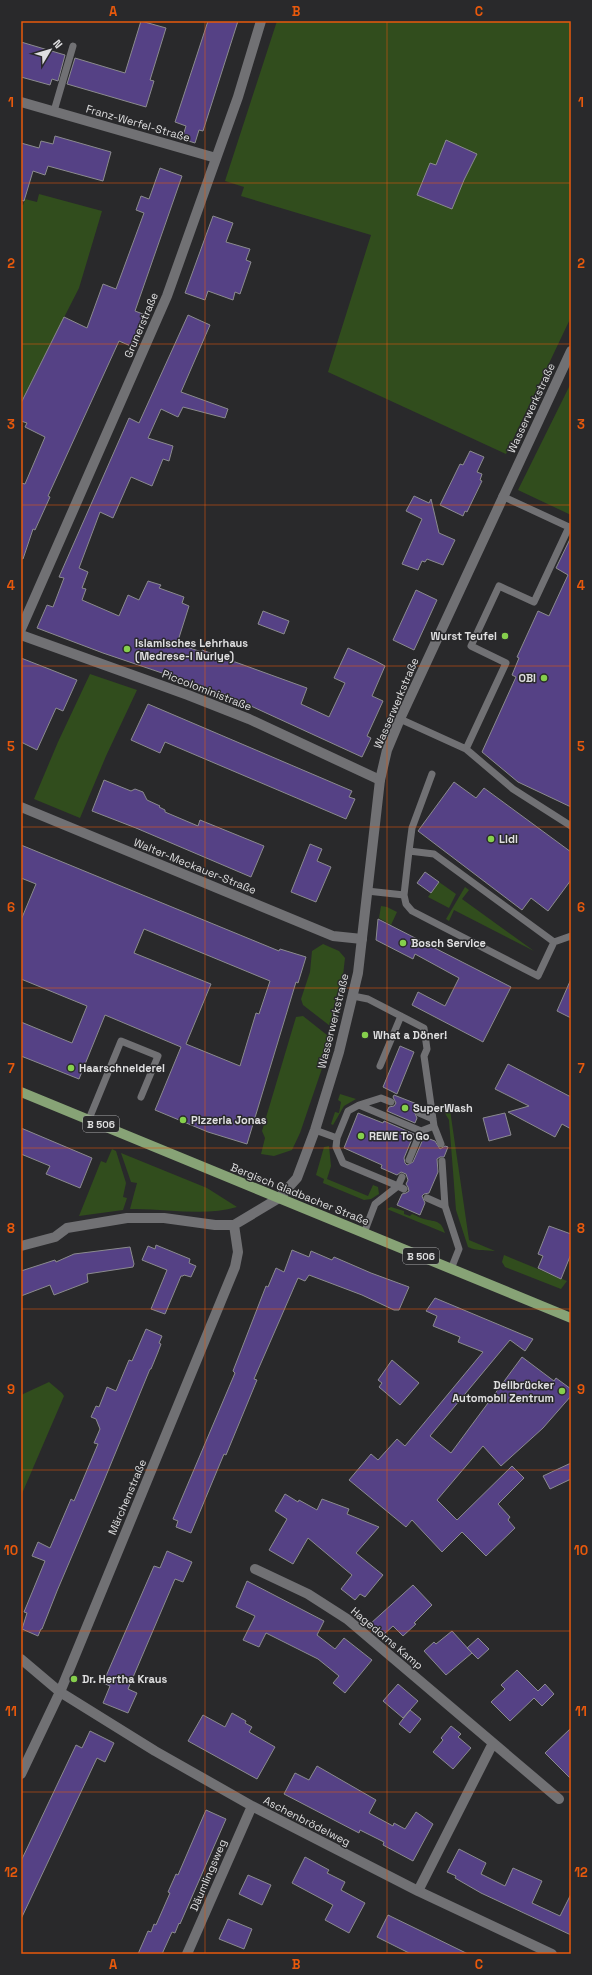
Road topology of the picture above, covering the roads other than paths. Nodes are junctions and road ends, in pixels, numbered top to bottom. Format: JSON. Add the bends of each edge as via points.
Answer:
{"nodes":[{"id":1,"x":261,"y":21,"type":"edge"},
{"id":2,"x":73,"y":46,"type":"dead end"},
{"id":3,"x":21,"y":102,"type":"edge"},
{"id":4,"x":54,"y":111,"type":"junction"},
{"id":5,"x":216,"y":158,"type":"junction"},
{"id":6,"x":571,"y":351,"type":"edge"},
{"id":7,"x":502,"y":496,"type":"junction"},
{"id":8,"x":570,"y":528,"type":"edge"},
{"id":9,"x":21,"y":629,"type":"edge"},
{"id":10,"x":21,"y":635,"type":"edge"},
{"id":11,"x":400,"y":718,"type":"junction"},
{"id":12,"x":466,"y":749,"type":"junction"},
{"id":13,"x":432,"y":774,"type":"dead end"},
{"id":14,"x":380,"y":780,"type":"junction"},
{"id":15,"x":21,"y":807,"type":"edge"},
{"id":16,"x":571,"y":826,"type":"edge"},
{"id":17,"x":409,"y":851,"type":"junction"},
{"id":18,"x":367,"y":891,"type":"junction"},
{"id":19,"x":404,"y":895,"type":"junction"},
{"id":20,"x":571,"y":936,"type":"edge"},
{"id":21,"x":362,"y":939,"type":"junction"},
{"id":22,"x":554,"y":942,"type":"junction"},
{"id":23,"x":353,"y":996,"type":"junction"},
{"id":24,"x":401,"y":1016,"type":"junction"},
{"id":25,"x":380,"y":1066,"type":"dead end"},
{"id":26,"x":21,"y":1092,"type":"edge"},
{"id":27,"x":142,"y":1097,"type":"dead end"},
{"id":28,"x":391,"y":1102,"type":"dead end"},
{"id":29,"x":359,"y":1105,"type":"junction"},
{"id":30,"x":418,"y":1113,"type":"dead end"},
{"id":31,"x":89,"y":1119,"type":"junction"},
{"id":32,"x":433,"y":1123,"type":"junction"},
{"id":33,"x":315,"y":1130,"type":"junction"},
{"id":34,"x":421,"y":1131,"type":"junction"},
{"id":35,"x":337,"y":1138,"type":"junction"},
{"id":36,"x":441,"y":1144,"type":"dead end"},
{"id":37,"x":409,"y":1160,"type":"dead end"},
{"id":38,"x":442,"y":1162,"type":"dead end"},
{"id":39,"x":402,"y":1177,"type":"dead end"},
{"id":40,"x":401,"y":1187,"type":"junction"},
{"id":41,"x":279,"y":1198,"type":"junction"},
{"id":42,"x":427,"y":1198,"type":"dead end"},
{"id":43,"x":445,"y":1206,"type":"junction"},
{"id":44,"x":234,"y":1225,"type":"junction"},
{"id":45,"x":364,"y":1233,"type":"junction"},
{"id":46,"x":21,"y":1246,"type":"edge"},
{"id":47,"x":451,"y":1269,"type":"junction"},
{"id":48,"x":571,"y":1318,"type":"edge"},
{"id":49,"x":255,"y":1569,"type":"dead end"},
{"id":50,"x":21,"y":1659,"type":"edge"},
{"id":51,"x":60,"y":1692,"type":"junction"},
{"id":52,"x":493,"y":1743,"type":"junction"},
{"id":53,"x":21,"y":1774,"type":"edge"},
{"id":54,"x":559,"y":1799,"type":"dead end"},
{"id":55,"x":252,"y":1806,"type":"junction"},
{"id":56,"x":418,"y":1891,"type":"junction"},
{"id":57,"x":187,"y":1954,"type":"edge"},
{"id":58,"x":552,"y":1954,"type":"edge"}],
"edges":[{"from":1,"to":5,"type":"street","name":"Grunerstraße"},
{"from":2,"to":4,"type":"lane"},
{"from":3,"to":4,"type":"street","name":"Franz-Werfel-Straße"},
{"from":4,"to":5,"type":"street","name":"Franz-Werfel-Straße"},
{"from":5,"to":9,"type":"street","name":"Grunerstraße","via":[[167,296]]},
{"from":6,"to":7,"type":"street","name":"Wasserwerkstraße"},
{"from":7,"to":8,"type":"lane"},
{"from":7,"to":11,"type":"street","name":"Wasserwerkstraße"},
{"from":8,"to":12,"type":"lane","via":[[534,602],[499,586],[471,646],[506,663]]},
{"from":10,"to":14,"type":"street","name":"Piccoloministraße","via":[[250,719]]},
{"from":11,"to":12,"type":"lane"},
{"from":11,"to":14,"type":"street","name":"Wasserwerkstraße","via":[[387,750]]},
{"from":12,"to":16,"type":"lane","via":[[513,790]]},
{"from":13,"to":17,"type":"lane","via":[[412,828]]},
{"from":14,"to":18,"type":"street","name":"Wasserwerkstraße"},
{"from":15,"to":21,"type":"street","name":"Walter-Meckauer-Straße","via":[[333,936]]},
{"from":17,"to":19,"type":"lane"},
{"from":17,"to":22,"type":"lane","via":[[434,854]]},
{"from":18,"to":19,"type":"lane"},
{"from":18,"to":21,"type":"street","name":"Wasserwerkstraße"},
{"from":19,"to":22,"type":"lane","via":[[406,904],[412,911],[538,976]]},
{"from":20,"to":22,"type":"lane"},
{"from":21,"to":23,"type":"street","name":"Wasserwerkstraße"},
{"from":23,"to":24,"type":"lane","via":[[368,999]]},
{"from":23,"to":33,"type":"street","name":"Wasserwerkstraße"},
{"from":24,"to":25,"type":"lane"},
{"from":24,"to":32,"type":"lane","via":[[424,1028],[427,1049],[424,1056]]},
{"from":26,"to":31,"type":"main road","name":"Bergisch Gladbacher Straße","number":"B 506"},
{"from":27,"to":31,"type":"lane","via":[[158,1056],[121,1041]]},
{"from":28,"to":29,"type":"lane","via":[[381,1098]]},
{"from":29,"to":34,"type":"lane"},
{"from":29,"to":35,"type":"lane","via":[[348,1111]]},
{"from":30,"to":32,"type":"lane"},
{"from":31,"to":41,"type":"main road","name":"Bergisch Gladbacher Straße","number":"B 506"},
{"from":32,"to":34,"type":"lane"},
{"from":32,"to":36,"type":"lane"},
{"from":33,"to":35,"type":"lane"},
{"from":33,"to":41,"type":"street","name":"Wasserwerkstraße","via":[[297,1178]]},
{"from":34,"to":37,"type":"lane"},
{"from":35,"to":40,"type":"lane","via":[[336,1147],[343,1163]]},
{"from":38,"to":43,"type":"lane"},
{"from":39,"to":40,"type":"lane"},
{"from":40,"to":45,"type":"lane","via":[[375,1204]]},
{"from":41,"to":44,"type":"street","name":"Wasserwerkstraße"},
{"from":41,"to":45,"type":"main road","name":"Bergisch Gladbacher Straße","number":"B 506"},
{"from":42,"to":43,"type":"lane"},
{"from":43,"to":47,"type":"lane","via":[[459,1249]]},
{"from":44,"to":46,"type":"street","via":[[164,1218],[127,1218],[67,1228],[55,1236]]},
{"from":44,"to":51,"type":"street","name":"Märchenstraße","via":[[238,1252],[235,1267]]},
{"from":45,"to":47,"type":"main road","name":"Bergisch Gladbacher Straße","number":"B 506"},
{"from":47,"to":48,"type":"main road","name":"Bergisch Gladbacher Straße","number":"B 506"},
{"from":49,"to":52,"type":"street","name":"Hagedorns Kamp","via":[[308,1594],[347,1619]]},
{"from":50,"to":51,"type":"street","name":"Aschenbrödelweg"},
{"from":51,"to":53,"type":"street","name":"Märchenstraße"},
{"from":51,"to":55,"type":"street","name":"Aschenbrödelweg","via":[[155,1751]]},
{"from":52,"to":54,"type":"street","name":"Hagedorns Kamp"},
{"from":52,"to":56,"type":"street"},
{"from":55,"to":56,"type":"street","name":"Aschenbrödelweg"},
{"from":55,"to":57,"type":"street","name":"Däumlingsweg"},
{"from":56,"to":58,"type":"street","name":"Aschenbrödelweg"}]}
